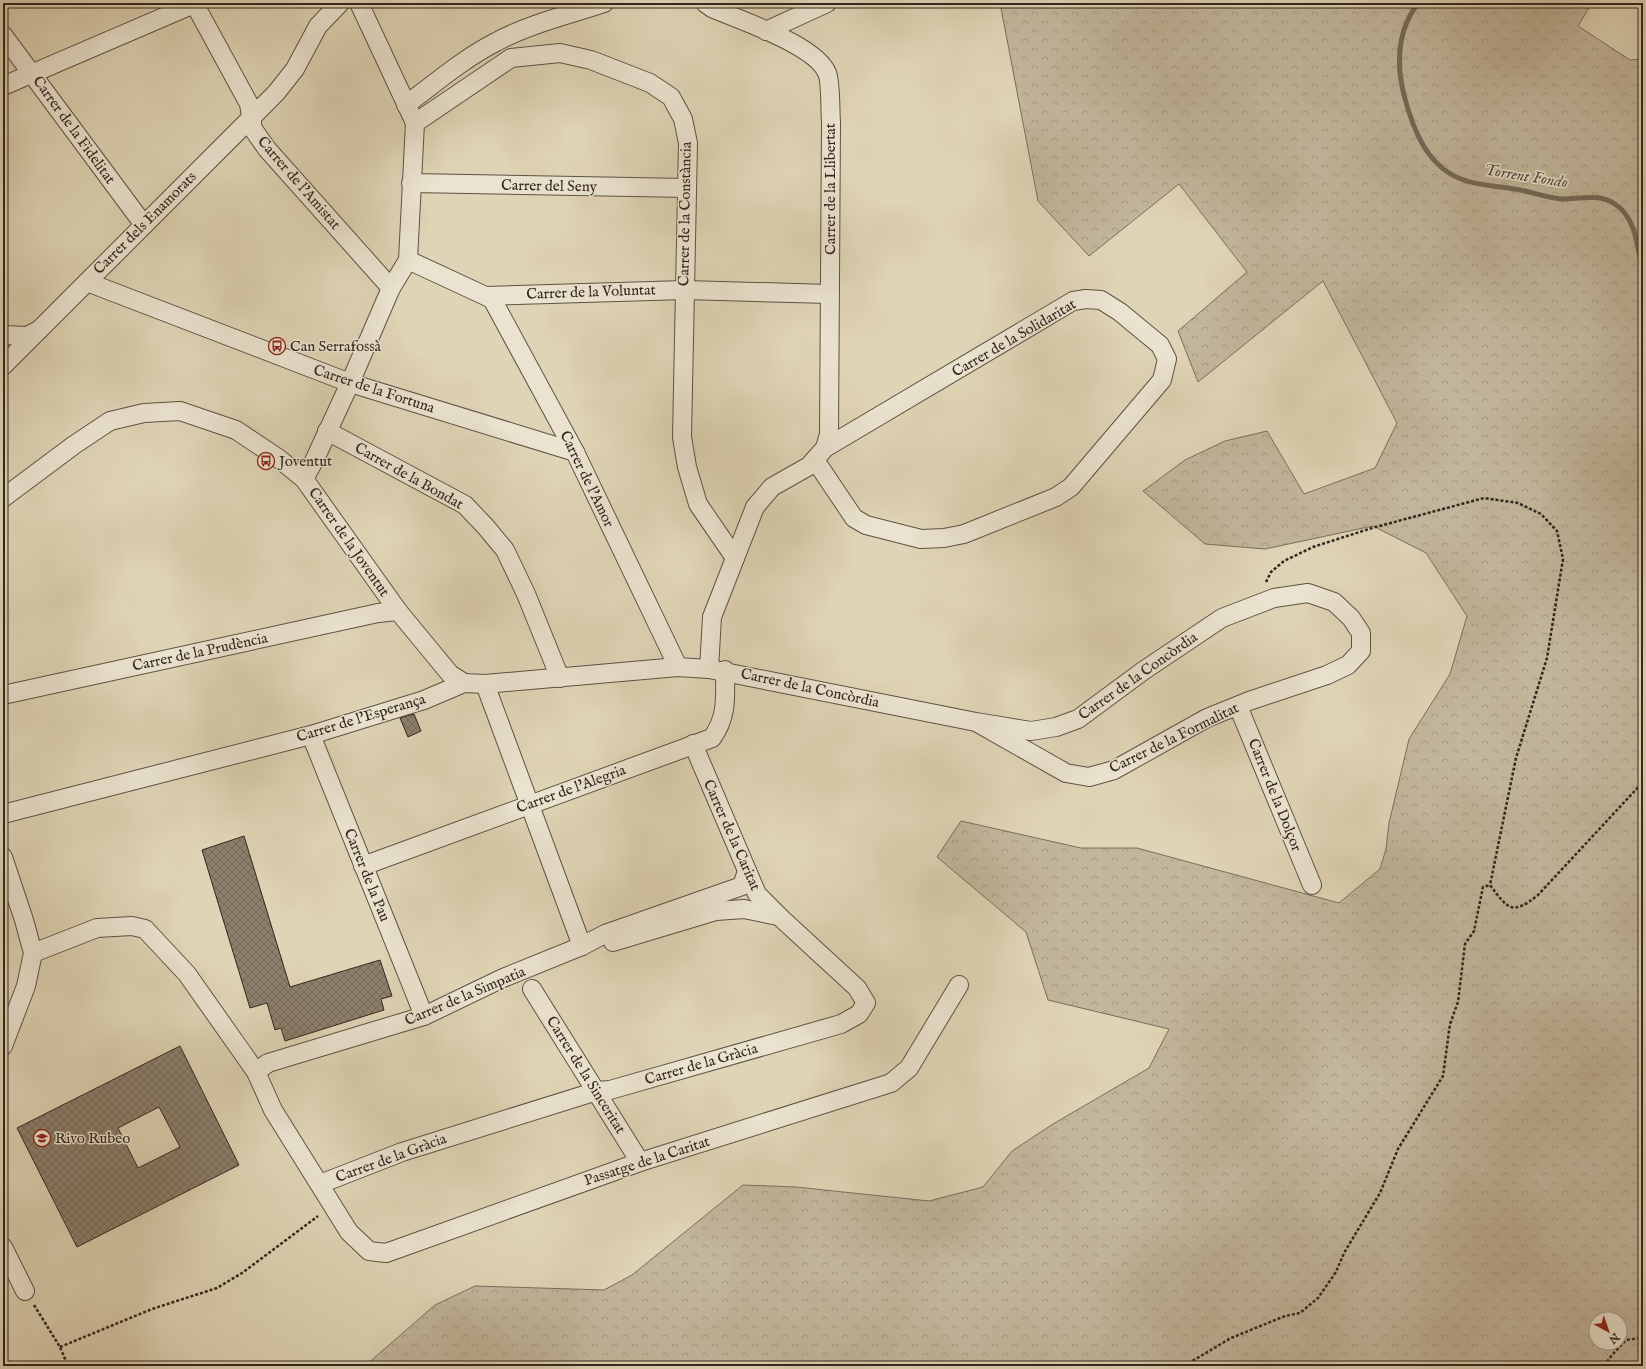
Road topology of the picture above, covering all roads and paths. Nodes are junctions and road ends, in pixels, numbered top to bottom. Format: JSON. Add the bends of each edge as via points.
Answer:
{"nodes":[{"id":1,"x":340,"y":3,"type":"edge"},
{"id":2,"x":359,"y":3,"type":"edge"},
{"id":3,"x":604,"y":3,"type":"edge"},
{"id":4,"x":705,"y":3,"type":"edge"},
{"id":5,"x":827,"y":3,"type":"edge"},
{"id":6,"x":194,"y":4,"type":"edge"},
{"id":7,"x":766,"y":31,"type":"junction"},
{"id":8,"x":3,"y":35,"type":"edge"},
{"id":9,"x":32,"y":74,"type":"junction"},
{"id":10,"x":3,"y":86,"type":"edge"},
{"id":11,"x":406,"y":105,"type":"junction"},
{"id":12,"x":251,"y":116,"type":"junction"},
{"id":13,"x":415,"y":123,"type":"junction"},
{"id":14,"x":411,"y":183,"type":"junction"},
{"id":15,"x":687,"y":188,"type":"junction"},
{"id":16,"x":144,"y":224,"type":"junction"},
{"id":17,"x":408,"y":260,"type":"junction"},
{"id":18,"x":86,"y":282,"type":"junction"},
{"id":19,"x":391,"y":288,"type":"junction"},
{"id":20,"x":685,"y":290,"type":"junction"},
{"id":21,"x":830,"y":294,"type":"junction"},
{"id":22,"x":486,"y":296,"type":"junction"},
{"id":23,"x":40,"y":330,"type":"junction"},
{"id":24,"x":3,"y":335,"type":"edge"},
{"id":25,"x":3,"y":366,"type":"edge"},
{"id":26,"x":350,"y":383,"type":"junction"},
{"id":27,"x":327,"y":431,"type":"junction"},
{"id":28,"x":575,"y":452,"type":"junction"},
{"id":29,"x":820,"y":454,"type":"junction"},
{"id":30,"x":304,"y":479,"type":"junction"},
{"id":31,"x":3,"y":498,"type":"edge"},
{"id":32,"x":735,"y":558,"type":"junction"},
{"id":33,"x":1255,"y":605,"type":"junction"},
{"id":34,"x":398,"y":611,"type":"junction"},
{"id":35,"x":1351,"y":618,"type":"joint"},
{"id":36,"x":678,"y":667,"type":"junction"},
{"id":37,"x":717,"y":669,"type":"junction"},
{"id":38,"x":560,"y":678,"type":"junction"},
{"id":39,"x":464,"y":683,"type":"junction"},
{"id":40,"x":485,"y":684,"type":"junction"},
{"id":41,"x":3,"y":696,"type":"edge"},
{"id":42,"x":1238,"y":706,"type":"junction"},
{"id":43,"x":976,"y":722,"type":"junction"},
{"id":44,"x":312,"y":734,"type":"junction"},
{"id":45,"x":692,"y":744,"type":"junction"},
{"id":46,"x":1643,"y":782,"type":"edge"},
{"id":47,"x":528,"y":805,"type":"junction"},
{"id":48,"x":3,"y":814,"type":"edge"},
{"id":49,"x":3,"y":857,"type":"edge"},
{"id":50,"x":363,"y":866,"type":"junction"},
{"id":51,"x":747,"y":871,"type":"junction"},
{"id":52,"x":1312,"y":885,"type":"dead end"},
{"id":53,"x":1490,"y":885,"type":"junction"},
{"id":54,"x":778,"y":916,"type":"junction"},
{"id":55,"x":582,"y":946,"type":"junction"},
{"id":56,"x":33,"y":953,"type":"junction"},
{"id":57,"x":959,"y":985,"type":"dead end"},
{"id":58,"x":532,"y":988,"type":"dead end"},
{"id":59,"x":866,"y":1003,"type":"joint"},
{"id":60,"x":424,"y":1016,"type":"junction"},
{"id":61,"x":3,"y":1046,"type":"edge"},
{"id":62,"x":256,"y":1072,"type":"junction"},
{"id":63,"x":597,"y":1091,"type":"junction"},
{"id":64,"x":640,"y":1162,"type":"junction"},
{"id":65,"x":320,"y":1184,"type":"junction"},
{"id":66,"x":333,"y":1205,"type":"junction"},
{"id":67,"x":3,"y":1248,"type":"edge"},
{"id":68,"x":24,"y":1291,"type":"joint"},
{"id":69,"x":1643,"y":1340,"type":"edge"},
{"id":70,"x":60,"y":1347,"type":"junction"},
{"id":71,"x":68,"y":1366,"type":"edge"},
{"id":72,"x":1184,"y":1366,"type":"edge"},
{"id":73,"x":1604,"y":1366,"type":"edge"}],
"edges":[{"from":1,"to":12,"type":"street","name":"Carrer dels Enamorats","via":[[318,26],[295,69]]},
{"from":2,"to":11,"type":"street"},
{"from":3,"to":11,"type":"street","via":[[532,26],[496,42],[456,67]]},
{"from":4,"to":7,"type":"street","name":"Carrer de la Llibertat"},
{"from":5,"to":7,"type":"street"},
{"from":6,"to":9,"type":"street"},
{"from":6,"to":12,"type":"street","name":"Carrer de l'Amistat","via":[[249,104]]},
{"from":7,"to":21,"type":"street","name":"Carrer de la Llibertat","via":[[793,43],[815,58],[827,73],[831,122]]},
{"from":8,"to":9,"type":"street","name":"Carrer de la Fidelitat"},
{"from":9,"to":10,"type":"street"},
{"from":9,"to":16,"type":"street","name":"Carrer de la Fidelitat"},
{"from":11,"to":13,"type":"street"},
{"from":12,"to":16,"type":"street","name":"Carrer dels Enamorats"},
{"from":12,"to":19,"type":"street","name":"Carrer de l'Amistat","via":[[253,129],[267,149]]},
{"from":13,"to":14,"type":"street"},
{"from":13,"to":15,"type":"street","name":"Carrer de la Constància","via":[[511,58],[560,53],[591,60],[650,83],[671,96],[683,119],[688,143]]},
{"from":14,"to":15,"type":"street","name":"Carrer del Seny"},
{"from":14,"to":17,"type":"street"},
{"from":15,"to":20,"type":"street","name":"Carrer de la Constància"},
{"from":16,"to":18,"type":"street","name":"Carrer dels Enamorats"},
{"from":17,"to":19,"type":"street"},
{"from":17,"to":22,"type":"street","name":"Carrer de la Voluntat"},
{"from":18,"to":23,"type":"street","name":"Carrer dels Enamorats"},
{"from":18,"to":26,"type":"street","name":"Carrer de la Fortuna"},
{"from":19,"to":26,"type":"street"},
{"from":20,"to":21,"type":"street","name":"Carrer de la Voluntat"},
{"from":20,"to":22,"type":"street","name":"Carrer de la Voluntat"},
{"from":20,"to":32,"type":"street","name":"Carrer de la Constància","via":[[682,437],[687,467],[698,504]]},
{"from":21,"to":29,"type":"street","name":"Carrer de la Llibertat","via":[[829,434]]},
{"from":22,"to":28,"type":"street","name":"Carrer de l'Amor","via":[[492,298]]},
{"from":23,"to":24,"type":"street","name":"Carrer dels Enamorats","via":[[27,336]]},
{"from":23,"to":25,"type":"street","name":"Carrer dels Enamorats"},
{"from":26,"to":27,"type":"street"},
{"from":26,"to":28,"type":"street","name":"Carrer de la Fortuna"},
{"from":27,"to":30,"type":"street"},
{"from":27,"to":38,"type":"street","name":"Carrer de la Bondat","via":[[465,505],[485,526],[505,550]]},
{"from":28,"to":36,"type":"street","name":"Carrer de l'Amor"},
{"from":29,"to":29,"type":"street","name":"Carrer de la Solidaritat","via":[[1073,301],[1101,300],[1160,345],[1167,360],[1162,380],[1071,487],[1056,497],[964,534],[921,539],[866,525],[854,518]]},
{"from":29,"to":32,"type":"street","name":"Carrer de la Solidaritat","via":[[809,466],[772,487],[755,507]]},
{"from":30,"to":31,"type":"street","name":"Carrer de la Joventut","via":[[236,430],[180,411],[144,413],[110,421]]},
{"from":30,"to":34,"type":"street","name":"Carrer de la Joventut"},
{"from":32,"to":37,"type":"street","name":"Carrer de l'Alegria","via":[[712,617]]},
{"from":33,"to":35,"type":"street","name":"Carrer de la Concòrdia","via":[[1274,598],[1308,593],[1334,602]]},
{"from":33,"to":43,"type":"street","name":"Carrer de la Concòrdia","via":[[1222,618],[1078,719],[1056,727],[1031,731]]},
{"from":33,"to":53,"type":"path","via":[[1271,572],[1291,557],[1372,528],[1484,498],[1518,503],[1541,514],[1557,531],[1563,559],[1547,658],[1516,758]]},
{"from":34,"to":39,"type":"street","name":"Carrer de la Joventut","via":[[450,674]]},
{"from":34,"to":41,"type":"street","name":"Carrer de la Prudència","via":[[378,613]]},
{"from":35,"to":42,"type":"street","name":"Carrer de la Formalitat","via":[[1361,633],[1361,651],[1348,665],[1327,676]]},
{"from":36,"to":37,"type":"street","name":"Carrer de l'Esperança"},
{"from":36,"to":38,"type":"street","name":"Carrer de l'Esperança"},
{"from":37,"to":43,"type":"street","name":"Carrer de la Concòrdia"},
{"from":37,"to":45,"type":"street","name":"Carrer de l'Alegria","via":[[724,714],[720,727],[712,738]]},
{"from":38,"to":40,"type":"street","name":"Carrer de l'Esperança"},
{"from":39,"to":40,"type":"street","name":"Carrer de l'Esperança"},
{"from":39,"to":44,"type":"street","name":"Carrer de l'Esperança","via":[[424,700]]},
{"from":40,"to":47,"type":"street"},
{"from":42,"to":43,"type":"street","name":"Carrer de la Formalitat","via":[[1207,718],[1114,770],[1089,777],[1066,773]]},
{"from":42,"to":52,"type":"street","name":"Carrer de la Dolçor"},
{"from":44,"to":48,"type":"street","name":"Carrer de l'Esperança"},
{"from":44,"to":50,"type":"street","name":"Carrer de la Pau"},
{"from":45,"to":47,"type":"street","name":"Carrer de l'Alegria"},
{"from":45,"to":51,"type":"street","name":"Carrer de la Caritat"},
{"from":46,"to":53,"type":"path","via":[[1524,907],[1513,908],[1506,905]]},
{"from":47,"to":50,"type":"street","name":"Carrer de l'Alegria"},
{"from":47,"to":55,"type":"street"},
{"from":49,"to":56,"type":"street"},
{"from":50,"to":60,"type":"street","name":"Carrer de la Pau"},
{"from":51,"to":54,"type":"street","name":"Carrer de la Caritat","via":[[757,894]]},
{"from":51,"to":55,"type":"street","name":"Carrer de la Simpatia","via":[[742,886],[639,921]]},
{"from":53,"to":72,"type":"path","via":[[1483,887],[1474,931],[1465,944],[1458,1002],[1450,1024],[1443,1076],[1398,1149],[1380,1193],[1344,1253],[1336,1272],[1318,1298],[1300,1313],[1285,1316],[1231,1338]]},
{"from":54,"to":55,"type":"street","name":"Carrer de la Simpatia","via":[[744,909],[716,911],[617,942]]},
{"from":54,"to":59,"type":"street","name":"Carrer de la Caritat","via":[[857,988]]},
{"from":55,"to":60,"type":"street","name":"Carrer de la Simpatia","via":[[503,978]]},
{"from":56,"to":61,"type":"street","via":[[26,986]]},
{"from":56,"to":62,"type":"street","name":"Carrer de la Gràcia","via":[[97,928],[132,926],[145,929],[187,974]]},
{"from":57,"to":64,"type":"street","name":"Passatge de la Caritat","via":[[909,1068],[891,1083]]},
{"from":58,"to":63,"type":"street","name":"Carrer de la Sinceritat"},
{"from":59,"to":63,"type":"street","name":"Carrer de la Gràcia","via":[[859,1014],[841,1024],[610,1090]]},
{"from":60,"to":62,"type":"street","name":"Carrer de la Simpatia","via":[[268,1064]]},
{"from":62,"to":65,"type":"street","name":"Carrer de la Gràcia","via":[[273,1110]]},
{"from":63,"to":64,"type":"street","name":"Carrer de la Sinceritat"},
{"from":63,"to":65,"type":"street","name":"Carrer de la Gràcia","via":[[402,1152]]},
{"from":64,"to":66,"type":"street","name":"Passatge de la Caritat","via":[[386,1253],[369,1251],[349,1232]]},
{"from":65,"to":66,"type":"street","name":"Passatge de la Caritat"},
{"from":66,"to":70,"type":"path","via":[[242,1273],[217,1288],[152,1309]]},
{"from":67,"to":68,"type":"street"},
{"from":68,"to":70,"type":"path"},
{"from":69,"to":73,"type":"path","via":[[1626,1340]]},
{"from":70,"to":71,"type":"path"}]}
